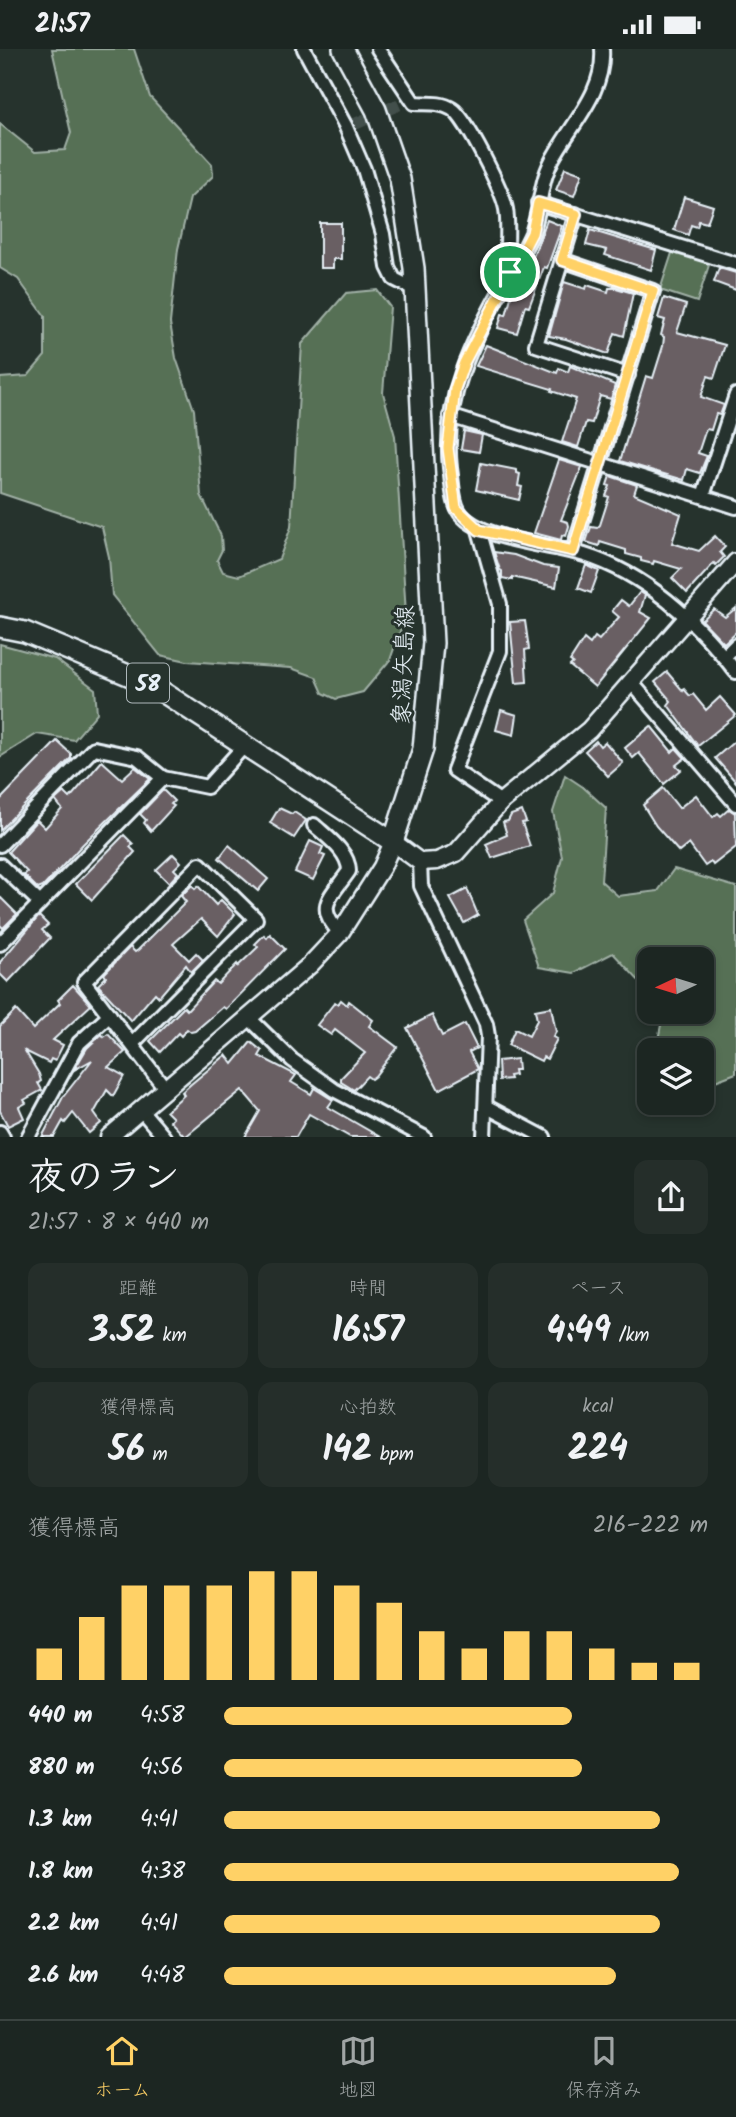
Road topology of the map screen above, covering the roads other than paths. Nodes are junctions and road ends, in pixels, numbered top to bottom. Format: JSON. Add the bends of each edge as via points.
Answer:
{"nodes":[{"id":1,"x":304,"y":49,"type":"edge"},
{"id":2,"x":343,"y":49,"type":"edge"},
{"id":3,"x":378,"y":49,"type":"edge"},
{"id":4,"x":602,"y":49,"type":"edge"},
{"id":5,"x":538,"y":203,"type":"junction"},
{"id":6,"x":576,"y":214,"type":"junction"},
{"id":7,"x":562,"y":260,"type":"junction"},
{"id":8,"x":736,"y":264,"type":"edge"},
{"id":9,"x":510,"y":272,"type":"junction"},
{"id":10,"x":415,"y":290,"type":"junction"},
{"id":11,"x":628,"y":375,"type":"junction"},
{"id":12,"x":736,"y":395,"type":"edge"},
{"id":13,"x":734,"y":410,"type":"edge"},
{"id":14,"x":450,"y":416,"type":"junction"},
{"id":15,"x":600,"y":462,"type":"junction"},
{"id":16,"x":703,"y":496,"type":"junction"},
{"id":17,"x":736,"y":507,"type":"edge"},
{"id":18,"x":479,"y":530,"type":"junction"},
{"id":19,"x":573,"y":551,"type":"junction"},
{"id":20,"x":736,"y":562,"type":"edge"},
{"id":21,"x":686,"y":617,"type":"junction"},
{"id":22,"x":0,"y":627,"type":"edge"},
{"id":23,"x":736,"y":645,"type":"edge"},
{"id":24,"x":724,"y":657,"type":"junction"},
{"id":25,"x":736,"y":672,"type":"edge"},
{"id":26,"x":632,"y":683,"type":"junction"},
{"id":27,"x":245,"y":745,"type":"junction"},
{"id":28,"x":163,"y":778,"type":"junction"},
{"id":29,"x":501,"y":802,"type":"junction"},
{"id":30,"x":736,"y":804,"type":"edge"},
{"id":31,"x":314,"y":825,"type":"dead end"},
{"id":32,"x":393,"y":842,"type":"junction"},
{"id":33,"x":0,"y":845,"type":"edge"},
{"id":34,"x":420,"y":862,"type":"junction"},
{"id":35,"x":0,"y":865,"type":"edge"},
{"id":36,"x":40,"y":903,"type":"junction"},
{"id":37,"x":340,"y":933,"type":"junction"},
{"id":38,"x":0,"y":944,"type":"edge"},
{"id":39,"x":110,"y":1015,"type":"junction"},
{"id":40,"x":248,"y":1018,"type":"junction"},
{"id":41,"x":132,"y":1044,"type":"junction"},
{"id":42,"x":164,"y":1088,"type":"junction"},
{"id":43,"x":486,"y":1107,"type":"junction"},
{"id":44,"x":141,"y":1110,"type":"junction"},
{"id":45,"x":0,"y":1132,"type":"edge"},
{"id":46,"x":3,"y":1137,"type":"edge"},
{"id":47,"x":28,"y":1137,"type":"edge"},
{"id":48,"x":109,"y":1137,"type":"edge"},
{"id":49,"x":164,"y":1137,"type":"edge"},
{"id":50,"x":424,"y":1137,"type":"edge"},
{"id":51,"x":484,"y":1137,"type":"edge"},
{"id":52,"x":544,"y":1137,"type":"edge"}],
"edges":[{"from":1,"to":10,"type":"street","via":[[351,126],[383,234],[388,267],[394,279]]},
{"from":2,"to":10,"type":"main road","name":"象潟矢島線","via":[[376,110],[400,179]]},
{"from":3,"to":9,"type":"street","via":[[414,103],[439,104],[463,120],[498,183],[506,210]]},
{"from":4,"to":5,"type":"street","via":[[598,81],[542,178]]},
{"from":5,"to":6,"type":"street"},
{"from":5,"to":9,"type":"street","via":[[532,233]]},
{"from":6,"to":7,"type":"street"},
{"from":6,"to":8,"type":"street"},
{"from":7,"to":11,"type":"street","via":[[653,291]]},
{"from":7,"to":11,"type":"street","via":[[536,345]]},
{"from":9,"to":14,"type":"street","via":[[464,363]]},
{"from":10,"to":32,"type":"main road","name":"象潟矢島線","via":[[433,643],[423,749]]},
{"from":11,"to":15,"type":"street"},
{"from":12,"to":13,"type":"street"},
{"from":13,"to":16,"type":"street"},
{"from":14,"to":15,"type":"street"},
{"from":14,"to":18,"type":"street","via":[[448,448],[456,508]]},
{"from":15,"to":16,"type":"street"},
{"from":15,"to":19,"type":"street"},
{"from":16,"to":17,"type":"street"},
{"from":18,"to":19,"type":"street"},
{"from":18,"to":29,"type":"street","via":[[500,604],[500,651],[454,770]]},
{"from":19,"to":21,"type":"street","via":[[626,571]]},
{"from":20,"to":21,"type":"street"},
{"from":21,"to":24,"type":"street"},
{"from":21,"to":26,"type":"street"},
{"from":22,"to":27,"type":"main road","number":"58","via":[[60,645],[152,685]]},
{"from":23,"to":24,"type":"street"},
{"from":24,"to":25,"type":"street"},
{"from":26,"to":29,"type":"street","via":[[589,730]]},
{"from":26,"to":30,"type":"street"},
{"from":27,"to":28,"type":"street","via":[[207,787]]},
{"from":27,"to":32,"type":"main road","number":"58"},
{"from":28,"to":33,"type":"street","via":[[137,757],[94,748]]},
{"from":28,"to":36,"type":"street"},
{"from":29,"to":34,"type":"street","via":[[456,853]]},
{"from":31,"to":37,"type":"street","via":[[345,855],[349,866],[325,911]]},
{"from":32,"to":34,"type":"street"},
{"from":32,"to":37,"type":"street"},
{"from":34,"to":43,"type":"street","via":[[421,886],[486,1024]]},
{"from":35,"to":36,"type":"street"},
{"from":36,"to":38,"type":"street"},
{"from":37,"to":40,"type":"street"},
{"from":39,"to":41,"type":"street"},
{"from":39,"to":41,"type":"street","via":[[84,982],[200,864],[256,919]]},
{"from":39,"to":47,"type":"street","via":[[79,1043]]},
{"from":40,"to":42,"type":"street"},
{"from":40,"to":50,"type":"street","via":[[292,1060],[334,1090]]},
{"from":41,"to":42,"type":"street"},
{"from":42,"to":44,"type":"street"},
{"from":43,"to":51,"type":"street"},
{"from":43,"to":52,"type":"street"},
{"from":44,"to":48,"type":"street"},
{"from":44,"to":49,"type":"street"},
{"from":45,"to":46,"type":"street"}]}
